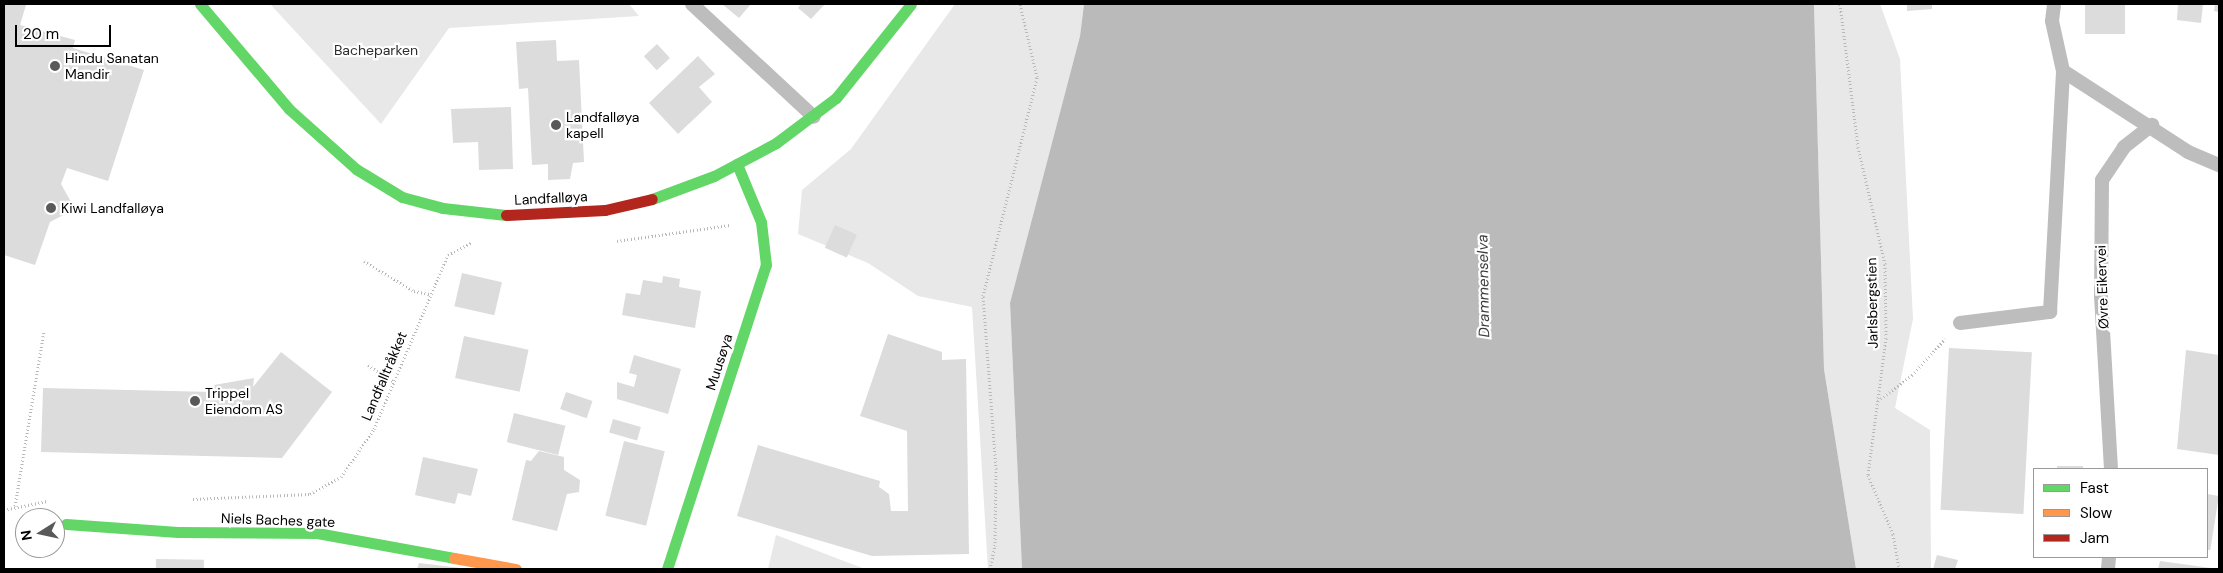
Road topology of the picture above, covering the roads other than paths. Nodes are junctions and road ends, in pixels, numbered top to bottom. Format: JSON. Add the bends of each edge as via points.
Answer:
{"nodes":[{"id":1,"x":200,"y":4,"type":"edge"},
{"id":2,"x":692,"y":4,"type":"edge"},
{"id":3,"x":911,"y":4,"type":"edge"},
{"id":4,"x":2054,"y":4,"type":"edge"},
{"id":5,"x":2063,"y":71,"type":"junction"},
{"id":6,"x":814,"y":117,"type":"junction"},
{"id":7,"x":2152,"y":125,"type":"junction"},
{"id":8,"x":737,"y":164,"type":"junction"},
{"id":9,"x":2219,"y":165,"type":"edge"},
{"id":10,"x":1960,"y":322,"type":"road end"},
{"id":11,"x":2111,"y":468,"type":"edge"},
{"id":12,"x":66,"y":524,"type":"dead end"},
{"id":13,"x":516,"y":569,"type":"edge"},
{"id":14,"x":667,"y":569,"type":"edge"}],
"edges":[{"from":1,"to":8,"type":"street","name":"Landfalløya","via":[[323,143],[402,197],[478,214],[562,215],[655,198]]},
{"from":2,"to":6,"type":"lane"},
{"from":3,"to":6,"type":"street","name":"Landfalløya","via":[[856,77]]},
{"from":4,"to":5,"type":"lane","via":[[2052,21]]},
{"from":5,"to":7,"type":"lane"},
{"from":5,"to":10,"type":"lane","via":[[2050,312]]},
{"from":6,"to":8,"type":"street","name":"Landfalløya"},
{"from":7,"to":9,"type":"lane","via":[[2188,152]]},
{"from":7,"to":11,"type":"lane","name":"Øvre Eikervei","via":[[2124,147],[2102,180],[2101,297]]},
{"from":8,"to":14,"type":"street","name":"Muusøya","via":[[761,222],[766,265]]},
{"from":12,"to":13,"type":"street","name":"Niels Baches gate","via":[[178,532],[317,533]]}]}
